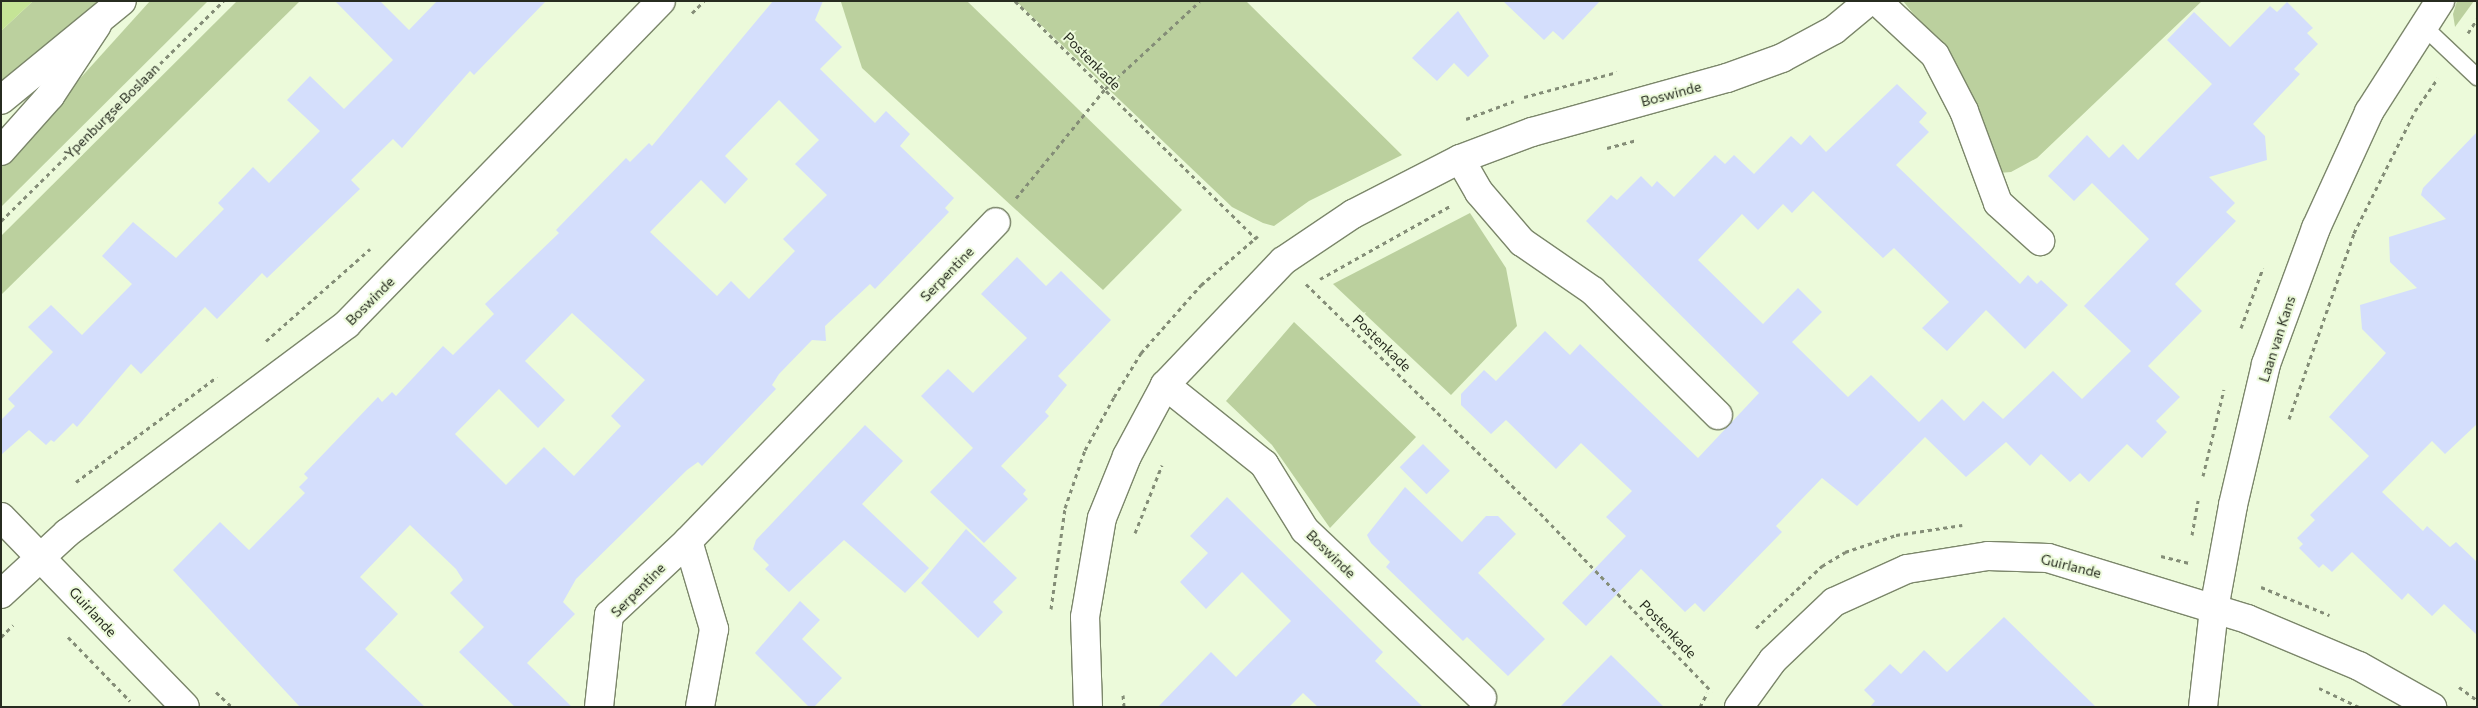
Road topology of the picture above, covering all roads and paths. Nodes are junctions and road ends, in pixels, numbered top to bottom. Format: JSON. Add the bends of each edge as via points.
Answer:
{"nodes":[{"id":1,"x":122,"y":1,"type":"edge"},
{"id":2,"x":223,"y":1,"type":"edge"},
{"id":3,"x":661,"y":1,"type":"edge"},
{"id":4,"x":1015,"y":1,"type":"edge"},
{"id":5,"x":1200,"y":1,"type":"edge"},
{"id":6,"x":1869,"y":1,"type":"edge"},
{"id":7,"x":1877,"y":1,"type":"edge"},
{"id":8,"x":2440,"y":1,"type":"edge"},
{"id":9,"x":97,"y":25,"type":"junction"},
{"id":10,"x":2422,"y":26,"type":"junction"},
{"id":11,"x":2454,"y":54,"type":"junction"},
{"id":12,"x":2477,"y":77,"type":"edge"},
{"id":13,"x":1104,"y":89,"type":"junction"},
{"id":14,"x":1,"y":100,"type":"edge"},
{"id":15,"x":1639,"y":139,"type":"dead end"},
{"id":16,"x":1603,"y":149,"type":"dead end"},
{"id":17,"x":1,"y":151,"type":"edge"},
{"id":18,"x":1460,"y":159,"type":"junction"},
{"id":19,"x":1479,"y":192,"type":"junction"},
{"id":20,"x":1,"y":221,"type":"edge"},
{"id":21,"x":996,"y":222,"type":"joint"},
{"id":22,"x":379,"y":241,"type":"dead end"},
{"id":23,"x":2040,"y":241,"type":"dead end"},
{"id":24,"x":1283,"y":261,"type":"junction"},
{"id":25,"x":1308,"y":286,"type":"junction"},
{"id":26,"x":1300,"y":292,"type":"dead end"},
{"id":27,"x":260,"y":346,"type":"dead end"},
{"id":28,"x":226,"y":371,"type":"dead end"},
{"id":29,"x":1165,"y":385,"type":"junction"},
{"id":30,"x":1718,"y":415,"type":"dead end"},
{"id":31,"x":2286,"y":428,"type":"dead end"},
{"id":32,"x":1166,"y":455,"type":"dead end"},
{"id":33,"x":73,"y":484,"type":"dead end"},
{"id":34,"x":1,"y":517,"type":"edge"},
{"id":35,"x":688,"y":542,"type":"junction"},
{"id":36,"x":1132,"y":544,"type":"dead end"},
{"id":37,"x":40,"y":557,"type":"junction"},
{"id":38,"x":1,"y":594,"type":"edge"},
{"id":39,"x":2214,"y":610,"type":"junction"},
{"id":40,"x":62,"y":631,"type":"dead end"},
{"id":41,"x":2309,"y":683,"type":"dead end"},
{"id":42,"x":1122,"y":688,"type":"dead end"},
{"id":43,"x":1715,"y":696,"type":"dead end"},
{"id":44,"x":1482,"y":698,"type":"dead end"},
{"id":45,"x":136,"y":707,"type":"edge"},
{"id":46,"x":185,"y":707,"type":"edge"},
{"id":47,"x":599,"y":707,"type":"edge"},
{"id":48,"x":700,"y":707,"type":"edge"},
{"id":49,"x":1088,"y":707,"type":"edge"},
{"id":50,"x":1124,"y":707,"type":"edge"},
{"id":51,"x":1739,"y":707,"type":"edge"},
{"id":52,"x":2203,"y":707,"type":"edge"},
{"id":53,"x":2359,"y":707,"type":"edge"},
{"id":54,"x":2432,"y":707,"type":"edge"}],
"edges":[{"from":1,"to":9,"type":"street"},
{"from":2,"to":20,"type":"path","name":"Ypenburgse Boslaan"},
{"from":3,"to":37,"type":"street","name":"Boswinde","via":[[347,324]]},
{"from":4,"to":13,"type":"path","name":"Postenkade"},
{"from":5,"to":13,"type":"path"},
{"from":6,"to":18,"type":"street","name":"Boswinde","via":[[1834,30],[1782,58],[1727,78],[1532,132]]},
{"from":7,"to":23,"type":"street","via":[[1935,55],[1964,111],[1998,203]]},
{"from":8,"to":10,"type":"street","name":"Laan van Kans"},
{"from":9,"to":14,"type":"street"},
{"from":9,"to":17,"type":"street","via":[[50,96]]},
{"from":10,"to":11,"type":"lane"},
{"from":10,"to":39,"type":"street","name":"Laan van Kans","via":[[2369,112],[2316,228],[2266,364]]},
{"from":11,"to":12,"type":"lane"},
{"from":11,"to":31,"type":"path","via":[[2415,111],[2354,234]]},
{"from":13,"to":21,"type":"path"},
{"from":13,"to":24,"type":"path","name":"Postenkade"},
{"from":15,"to":16,"type":"path"},
{"from":18,"to":19,"type":"street"},
{"from":18,"to":24,"type":"street","name":"Boswinde","via":[[1353,214]]},
{"from":19,"to":25,"type":"path","via":[[1385,239]]},
{"from":19,"to":30,"type":"street","via":[[1522,242],[1593,292]]},
{"from":21,"to":35,"type":"street","name":"Serpentine"},
{"from":22,"to":27,"type":"path"},
{"from":24,"to":25,"type":"path","name":"Postenkade"},
{"from":24,"to":29,"type":"street","name":"Boswinde"},
{"from":25,"to":26,"type":"path"},
{"from":25,"to":43,"type":"path","name":"Postenkade","via":[[1540,513]]},
{"from":28,"to":33,"type":"path"},
{"from":29,"to":44,"type":"street","name":"Boswinde","via":[[1264,464],[1305,530]]},
{"from":29,"to":49,"type":"street","name":"Boswinde","via":[[1127,456],[1102,518],[1085,617]]},
{"from":32,"to":36,"type":"path"},
{"from":34,"to":37,"type":"street","name":"Guirlande"},
{"from":35,"to":47,"type":"street","name":"Serpentine","via":[[609,615]]},
{"from":35,"to":48,"type":"street","via":[[714,629]]},
{"from":37,"to":38,"type":"street","name":"Boswinde"},
{"from":37,"to":46,"type":"street","name":"Guirlande"},
{"from":39,"to":51,"type":"street","name":"Guirlande","via":[[2048,558],[1988,556],[1907,568],[1834,602],[1773,660]]},
{"from":39,"to":52,"type":"street","name":"Laan van Kans"},
{"from":39,"to":54,"type":"street","name":"Guirlande","via":[[2359,666]]},
{"from":40,"to":45,"type":"path"},
{"from":41,"to":53,"type":"path"},
{"from":42,"to":50,"type":"path"}]}
